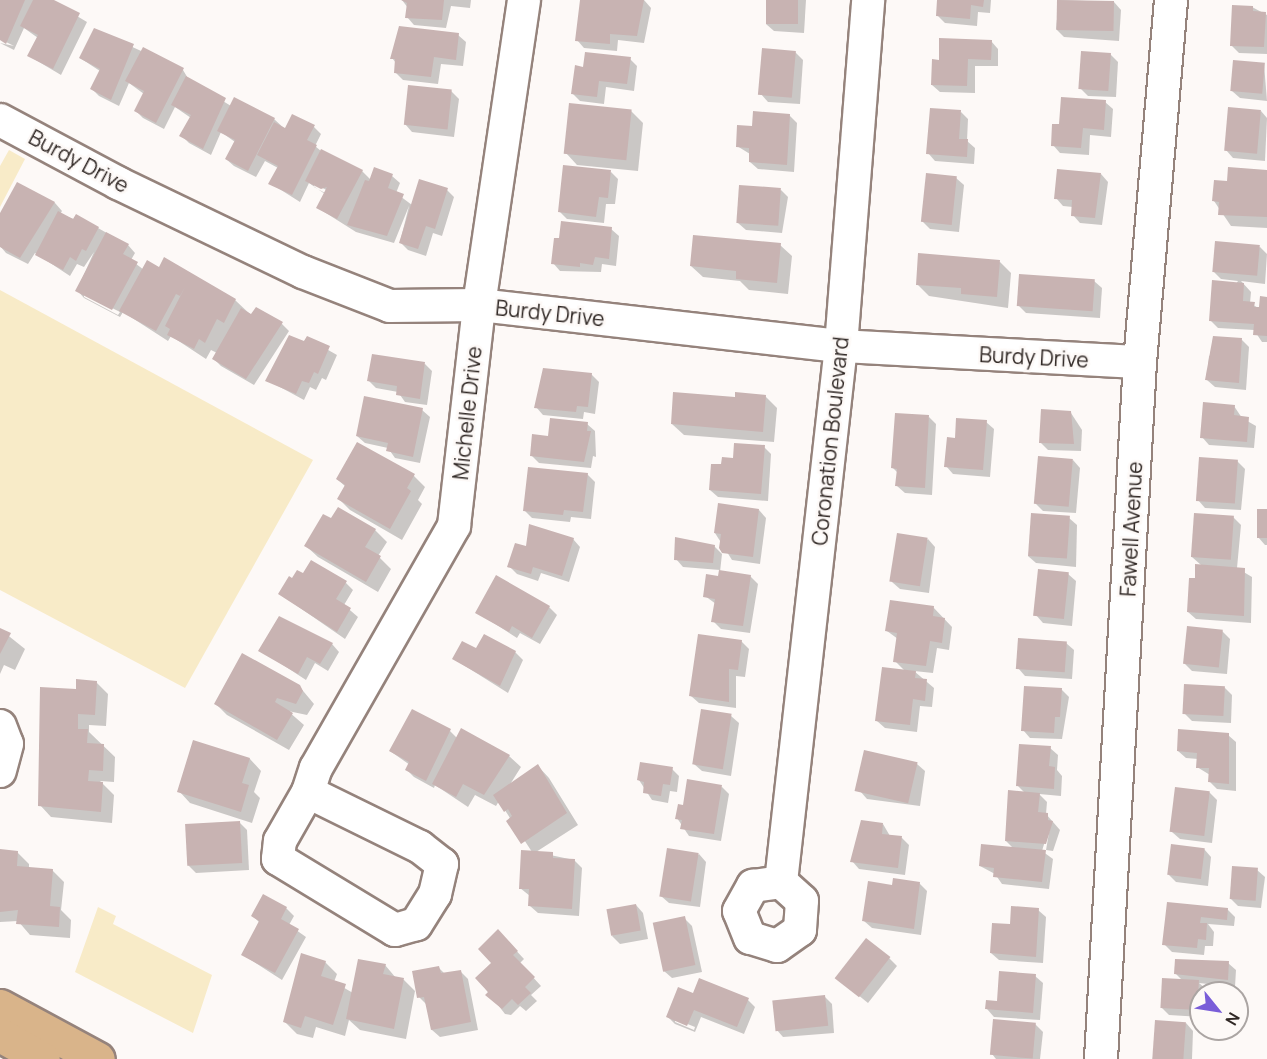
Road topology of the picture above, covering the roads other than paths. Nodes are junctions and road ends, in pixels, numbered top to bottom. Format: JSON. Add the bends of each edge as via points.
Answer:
{"nodes":[{"id":1,"x":524,"y":0,"type":"edge"},
{"id":2,"x":868,"y":0,"type":"edge"},
{"id":3,"x":1171,"y":0,"type":"edge"},
{"id":4,"x":0,"y":120,"type":"edge"},
{"id":5,"x":479,"y":305,"type":"junction"},
{"id":6,"x":841,"y":346,"type":"junction"},
{"id":7,"x":1140,"y":362,"type":"junction"},
{"id":8,"x":0,"y":726,"type":"edge"},
{"id":9,"x":0,"y":771,"type":"edge"},
{"id":10,"x":308,"y":792,"type":"junction"},
{"id":11,"x":781,"y":882,"type":"dead end"},
{"id":12,"x":0,"y":1006,"type":"edge"},
{"id":13,"x":0,"y":1035,"type":"edge"},
{"id":14,"x":43,"y":1059,"type":"edge"},
{"id":15,"x":98,"y":1059,"type":"edge"},
{"id":16,"x":1101,"y":1059,"type":"edge"}],
"edges":[{"from":1,"to":5,"type":"street","name":"Michelle Drive"},
{"from":2,"to":6,"type":"street","name":"Coronation Boulevard"},
{"from":3,"to":7,"type":"street","name":"Fawell Avenue"},
{"from":4,"to":5,"type":"street","name":"Burdy Drive","via":[[118,183],[303,272],[390,306]]},
{"from":5,"to":6,"type":"street","name":"Burdy Drive"},
{"from":5,"to":10,"type":"street","name":"Michelle Drive","via":[[454,525],[316,768]]},
{"from":6,"to":7,"type":"street","name":"Burdy Drive"},
{"from":6,"to":11,"type":"street","name":"Coronation Boulevard"},
{"from":7,"to":16,"type":"street","name":"Fawell Avenue"},
{"from":8,"to":9,"type":"street","via":[[7,744]]},
{"from":10,"to":10,"type":"street","name":"Michelle Drive","via":[[280,841],[278,859],[395,930],[416,924],[435,894],[442,864],[420,847]]},
{"from":12,"to":15,"type":"main road"},
{"from":13,"to":14,"type":"main road"}]}
